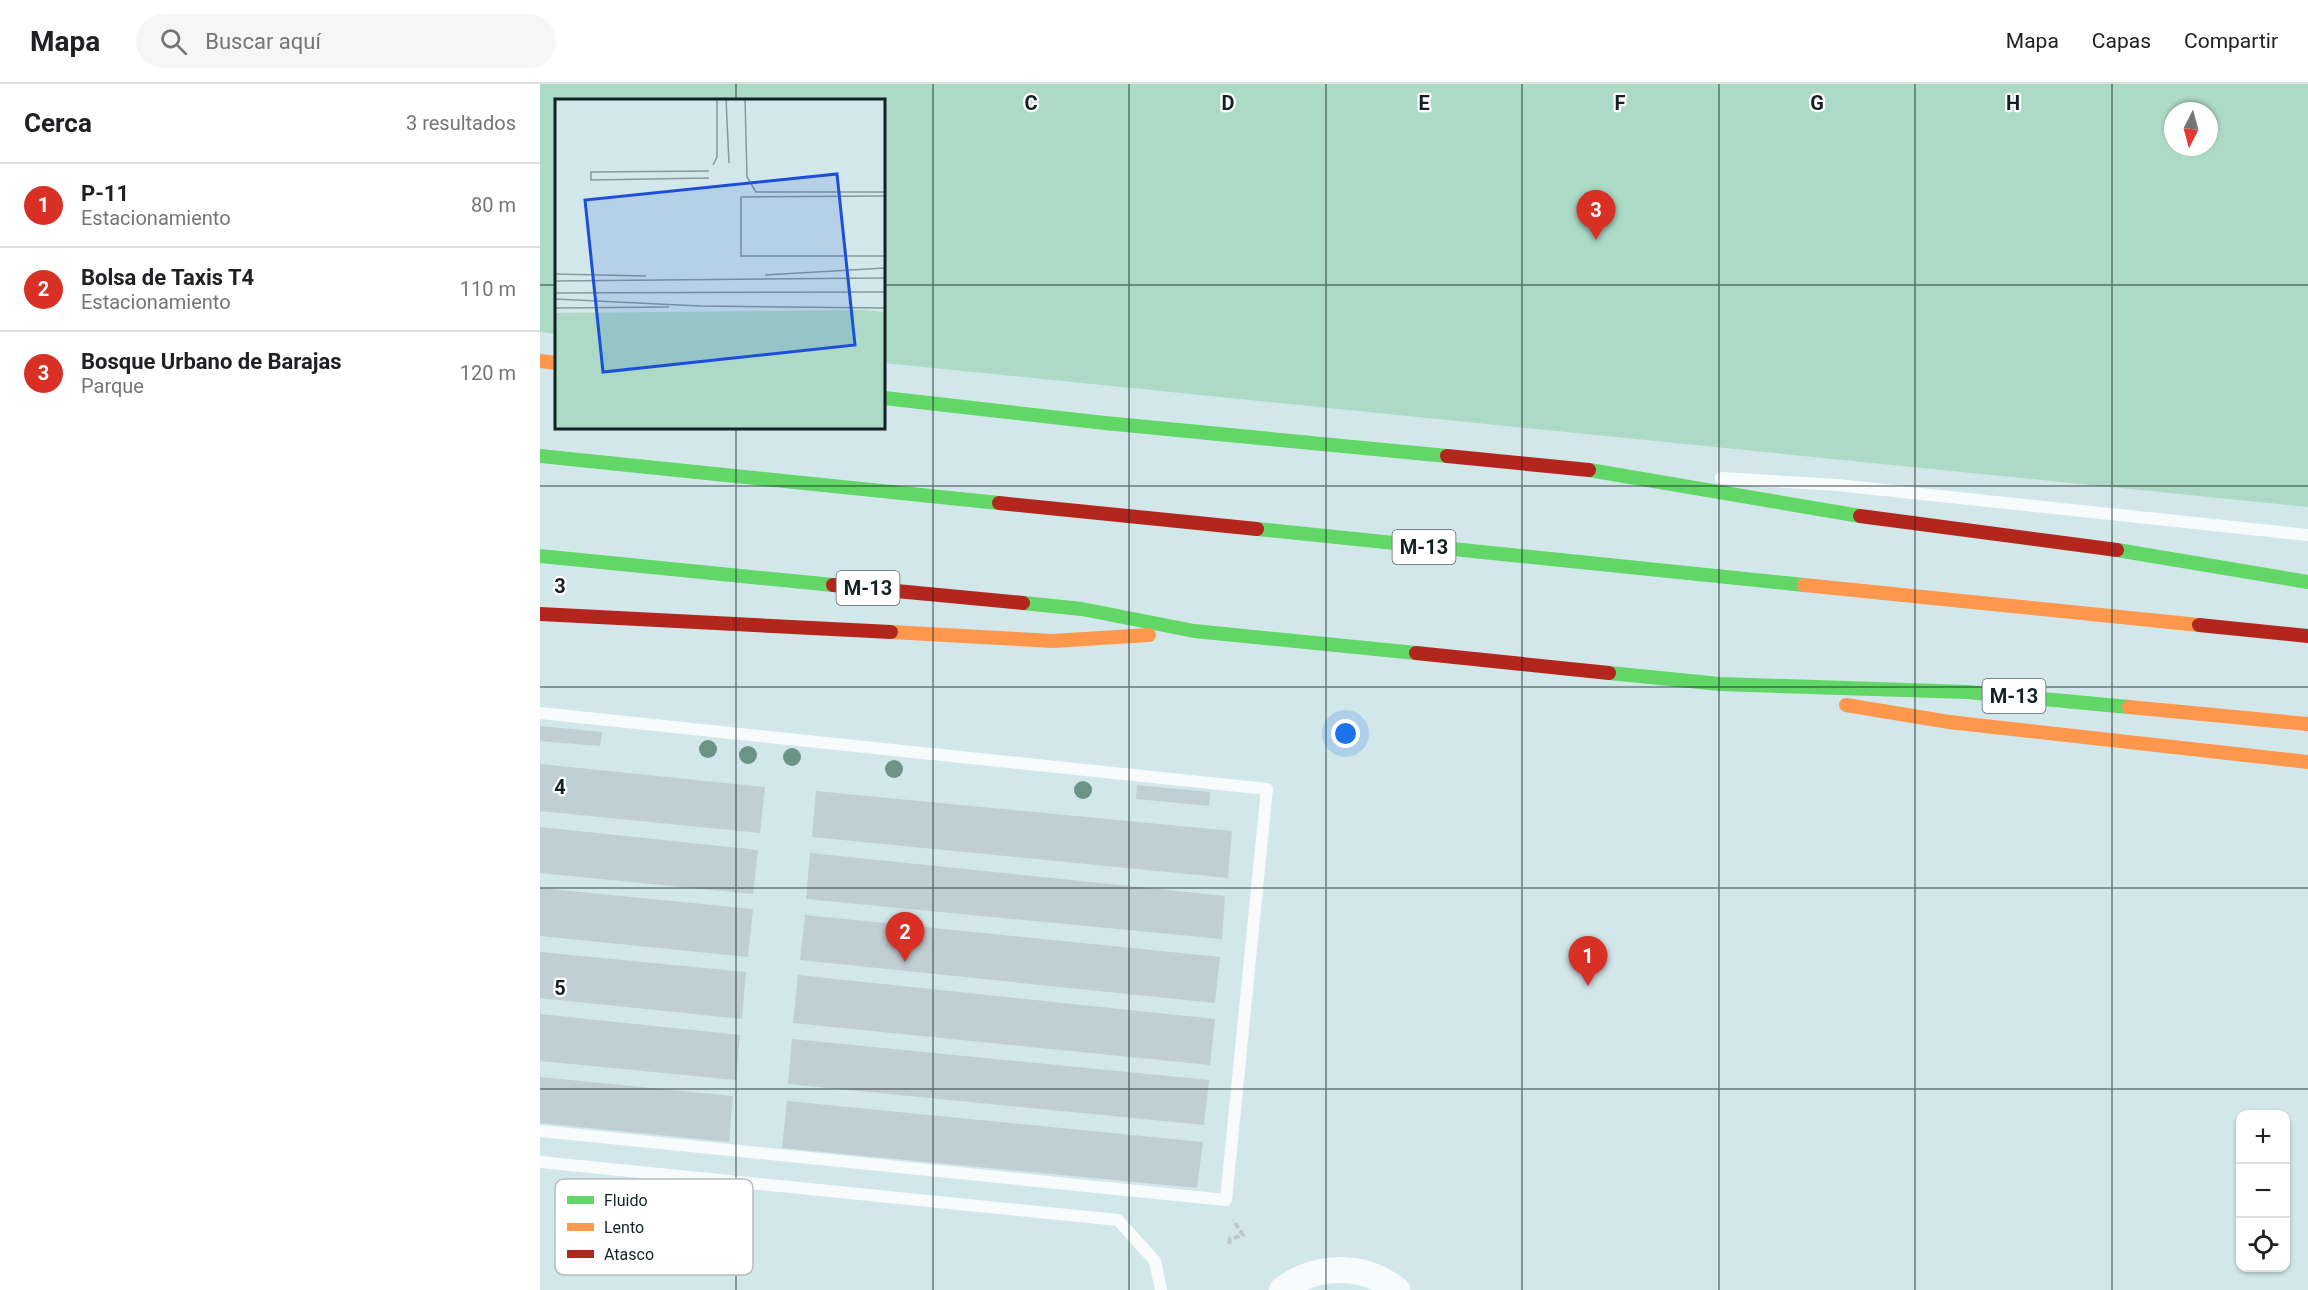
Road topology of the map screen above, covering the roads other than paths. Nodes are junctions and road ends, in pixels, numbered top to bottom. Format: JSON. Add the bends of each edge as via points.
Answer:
{"nodes":[{"id":1,"x":540,"y":361,"type":"edge"},
{"id":2,"x":555,"y":363,"type":"edge"},
{"id":3,"x":885,"y":399,"type":"edge"},
{"id":4,"x":540,"y":456,"type":"edge"},
{"id":5,"x":1589,"y":470,"type":"junction"},
{"id":6,"x":2308,"y":535,"type":"edge"},
{"id":7,"x":540,"y":556,"type":"edge"},
{"id":8,"x":2308,"y":582,"type":"edge"},
{"id":9,"x":540,"y":614,"type":"edge"},
{"id":10,"x":1194,"y":632,"type":"junction"},
{"id":11,"x":2308,"y":636,"type":"edge"},
{"id":12,"x":1720,"y":684,"type":"junction"},
{"id":13,"x":540,"y":713,"type":"edge"},
{"id":14,"x":2308,"y":724,"type":"edge"},
{"id":15,"x":2308,"y":762,"type":"edge"},
{"id":16,"x":540,"y":1131,"type":"edge"},
{"id":17,"x":540,"y":1161,"type":"edge"},
{"id":18,"x":716,"y":1179,"type":"edge"},
{"id":19,"x":753,"y":1183,"type":"edge"},
{"id":20,"x":1161,"y":1290,"type":"edge"},
{"id":21,"x":1282,"y":1290,"type":"edge"},
{"id":22,"x":1397,"y":1290,"type":"edge"}],
"edges":[{"from":1,"to":2,"type":"main road"},
{"from":3,"to":5,"type":"main road"},
{"from":4,"to":11,"type":"main road","number":"M-13"},
{"from":5,"to":6,"type":"lane","via":[[1837,485]]},
{"from":5,"to":8,"type":"main road","via":[[1837,513],[2102,547]]},
{"from":7,"to":10,"type":"main road","number":"M-13","via":[[1082,609]]},
{"from":9,"to":10,"type":"main road","via":[[1053,641]]},
{"from":10,"to":12,"type":"main road","number":"M-13"},
{"from":12,"to":14,"type":"main road","number":"M-13","via":[[1967,692]]},
{"from":12,"to":15,"type":"main road","via":[[1949,722]]},
{"from":13,"to":16,"type":"lane","via":[[1267,789],[1226,1200]]},
{"from":17,"to":18,"type":"lane"},
{"from":19,"to":20,"type":"lane","via":[[1118,1220],[1155,1261]]},
{"from":21,"to":22,"type":"street","via":[[1313,1273],[1336,1269],[1360,1272]]}]}
